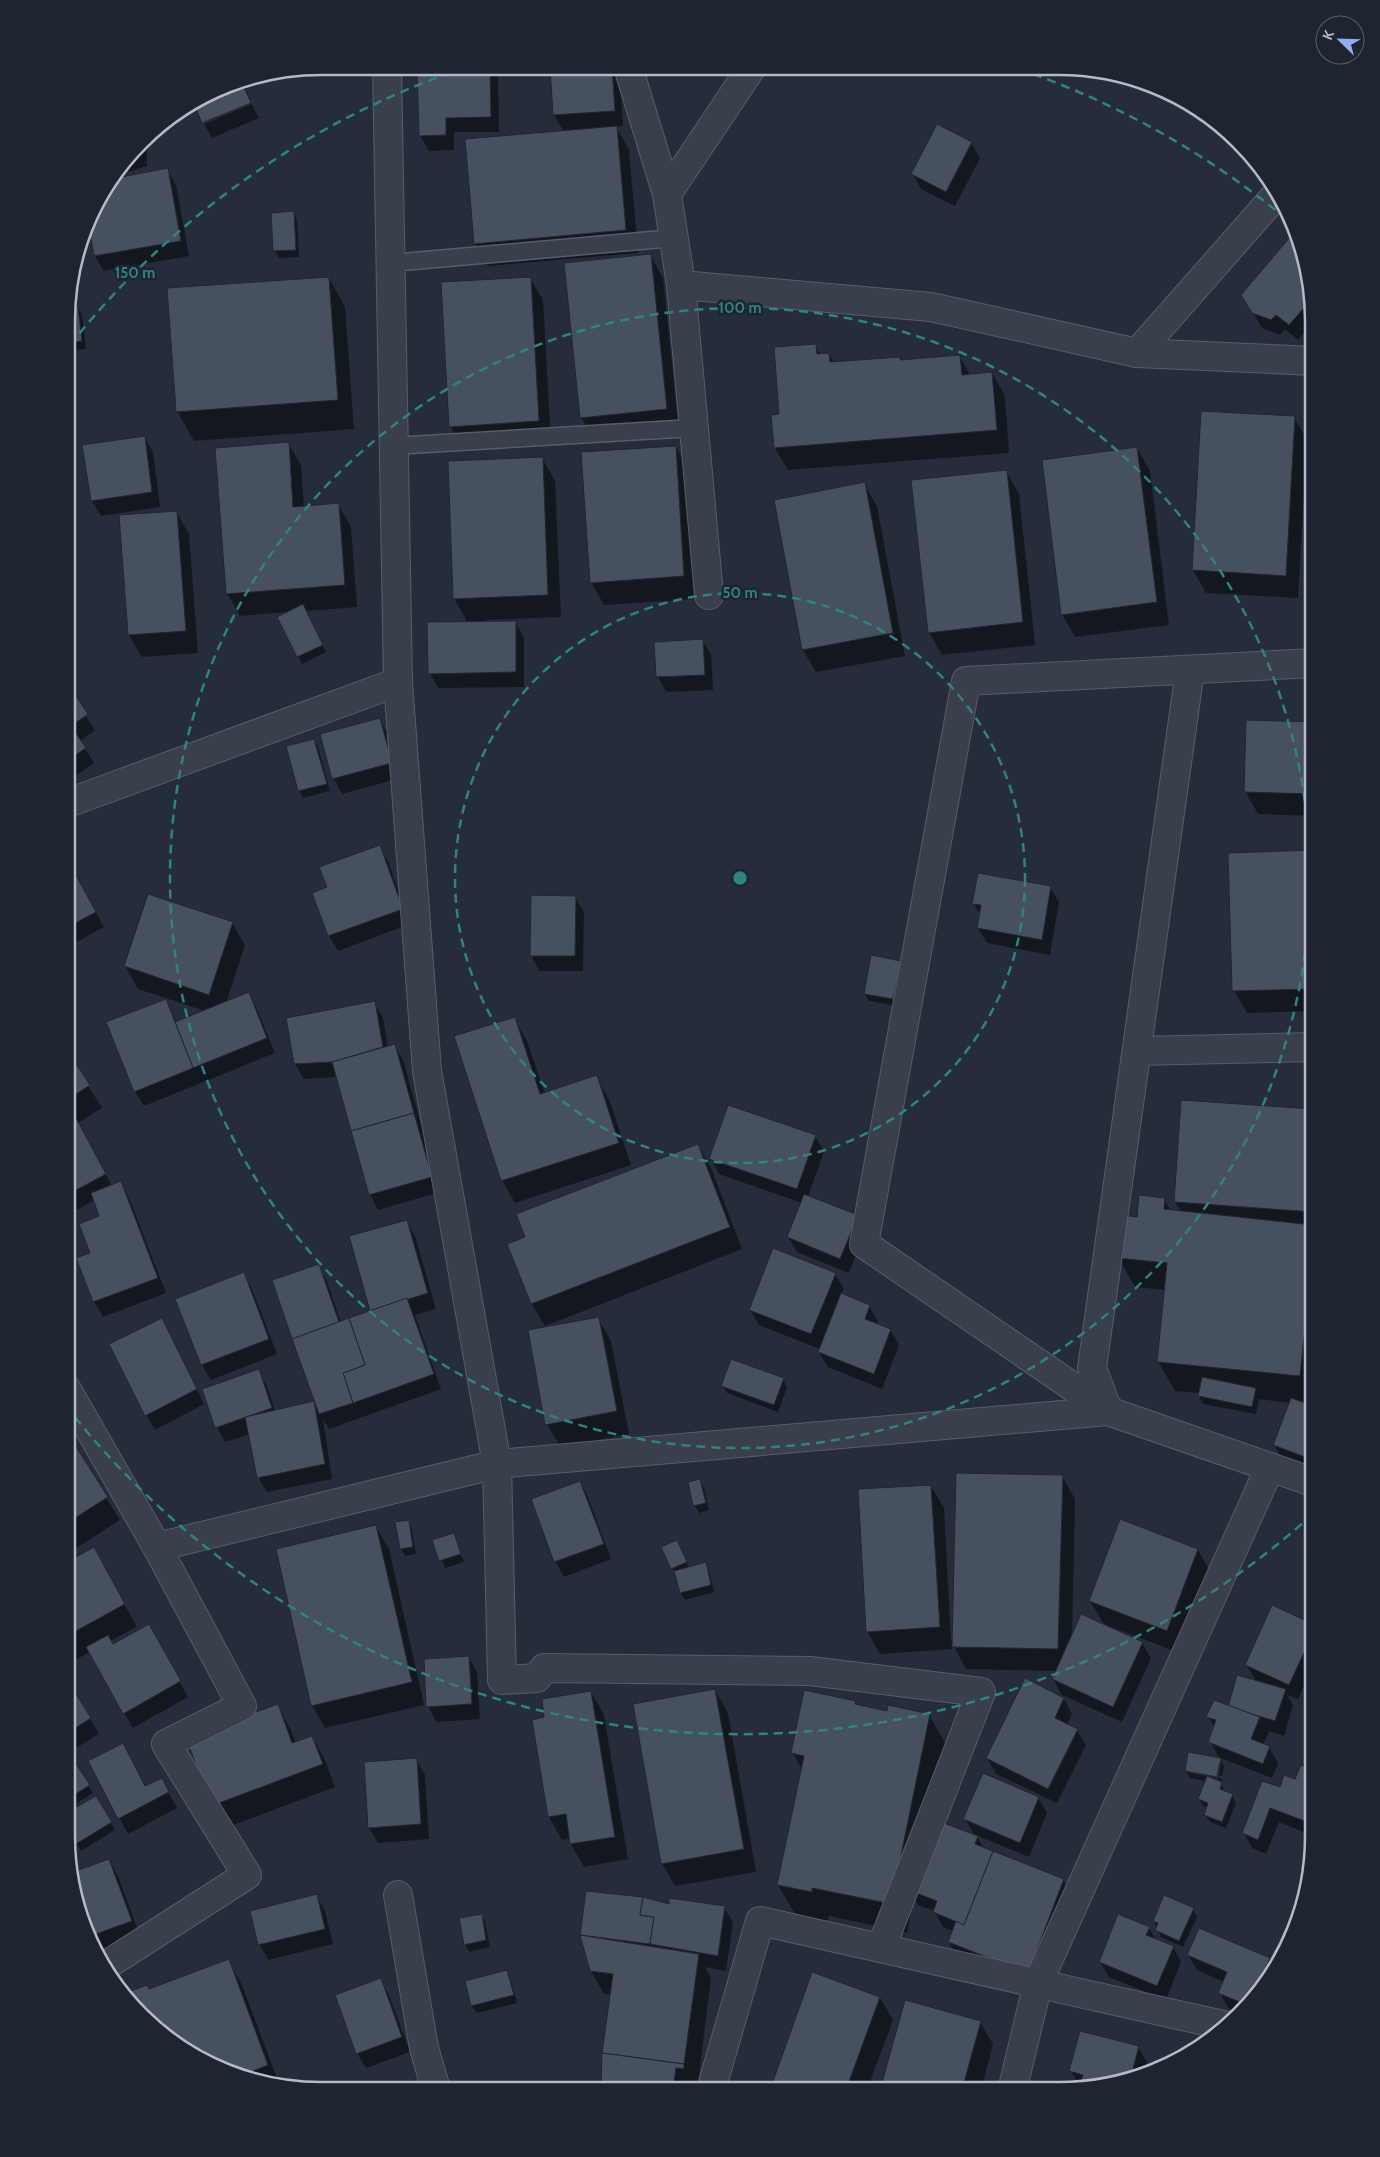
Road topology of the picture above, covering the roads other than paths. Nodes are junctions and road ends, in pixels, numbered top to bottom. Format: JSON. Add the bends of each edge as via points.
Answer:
{"nodes":[{"id":1,"x":387,"y":75,"type":"edge"},
{"id":2,"x":630,"y":75,"type":"edge"},
{"id":3,"x":747,"y":75,"type":"edge"},
{"id":4,"x":667,"y":194,"type":"junction"},
{"id":5,"x":1273,"y":199,"type":"edge"},
{"id":6,"x":674,"y":238,"type":"junction"},
{"id":7,"x":390,"y":263,"type":"junction"},
{"id":8,"x":680,"y":285,"type":"junction"},
{"id":9,"x":1137,"y":352,"type":"junction"},
{"id":10,"x":1305,"y":361,"type":"edge"},
{"id":11,"x":694,"y":428,"type":"junction"},
{"id":12,"x":394,"y":446,"type":"junction"},
{"id":13,"x":709,"y":595,"type":"dead end"},
{"id":14,"x":1305,"y":664,"type":"edge"},
{"id":15,"x":1190,"y":670,"type":"junction"},
{"id":16,"x":398,"y":682,"type":"junction"},
{"id":17,"x":75,"y":801,"type":"edge"},
{"id":18,"x":1305,"y":1047,"type":"edge"},
{"id":19,"x":1137,"y":1051,"type":"junction"},
{"id":20,"x":75,"y":1404,"type":"edge"},
{"id":21,"x":1108,"y":1411,"type":"junction"},
{"id":22,"x":497,"y":1464,"type":"junction"},
{"id":23,"x":1270,"y":1467,"type":"junction"},
{"id":24,"x":1305,"y":1479,"type":"edge"},
{"id":25,"x":157,"y":1547,"type":"junction"},
{"id":26,"x":398,"y":1895,"type":"dead end"},
{"id":27,"x":881,"y":1948,"type":"junction"},
{"id":28,"x":110,"y":1963,"type":"edge"},
{"id":29,"x":1038,"y":1983,"type":"junction"},
{"id":30,"x":1218,"y":2024,"type":"edge"},
{"id":31,"x":434,"y":2082,"type":"edge"},
{"id":32,"x":712,"y":2082,"type":"edge"},
{"id":33,"x":1014,"y":2082,"type":"edge"}],
"edges":[{"from":1,"to":7,"type":"street"},
{"from":2,"to":4,"type":"street"},
{"from":3,"to":4,"type":"street"},
{"from":4,"to":6,"type":"street"},
{"from":5,"to":9,"type":"street"},
{"from":6,"to":7,"type":"lane"},
{"from":6,"to":8,"type":"street"},
{"from":7,"to":12,"type":"street"},
{"from":8,"to":9,"type":"street","via":[[931,307]]},
{"from":8,"to":11,"type":"street"},
{"from":9,"to":10,"type":"street"},
{"from":11,"to":12,"type":"lane"},
{"from":11,"to":13,"type":"street"},
{"from":12,"to":16,"type":"street"},
{"from":14,"to":15,"type":"street"},
{"from":15,"to":19,"type":"street"},
{"from":15,"to":21,"type":"street","via":[[966,681],[864,1244]]},
{"from":16,"to":17,"type":"street"},
{"from":16,"to":22,"type":"street","via":[[427,1071]]},
{"from":18,"to":19,"type":"street"},
{"from":19,"to":21,"type":"street","via":[[1092,1368]]},
{"from":20,"to":25,"type":"street"},
{"from":21,"to":22,"type":"street"},
{"from":21,"to":23,"type":"street"},
{"from":22,"to":25,"type":"street"},
{"from":22,"to":27,"type":"street","via":[[502,1680],[537,1678],[544,1668],[810,1671],[981,1692]]},
{"from":23,"to":24,"type":"street"},
{"from":23,"to":29,"type":"street"},
{"from":25,"to":28,"type":"street","via":[[242,1706],[166,1744],[247,1875]]},
{"from":26,"to":31,"type":"street","via":[[424,2048]]},
{"from":27,"to":29,"type":"street"},
{"from":27,"to":32,"type":"street","via":[[760,1921]]},
{"from":29,"to":30,"type":"street"},
{"from":29,"to":33,"type":"street"}]}
